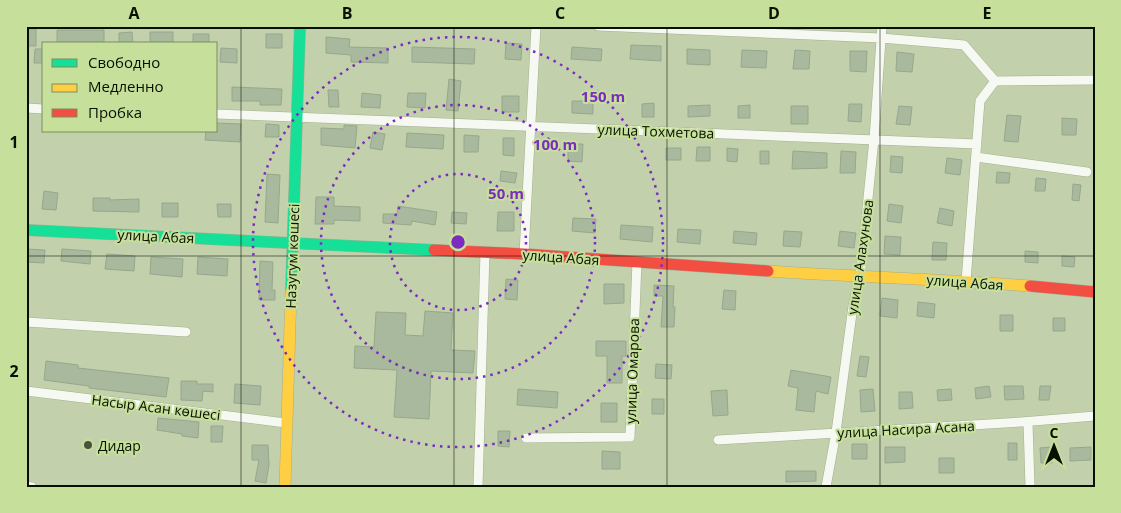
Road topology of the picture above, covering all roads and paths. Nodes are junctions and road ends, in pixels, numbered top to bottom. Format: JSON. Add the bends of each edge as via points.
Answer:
{"nodes":[{"id":1,"x":300,"y":26,"type":"edge"},
{"id":2,"x":536,"y":26,"type":"edge"},
{"id":3,"x":598,"y":26,"type":"edge"},
{"id":4,"x":882,"y":26,"type":"edge"},
{"id":5,"x":881,"y":38,"type":"junction"},
{"id":6,"x":995,"y":80,"type":"junction"},
{"id":7,"x":1095,"y":80,"type":"edge"},
{"id":8,"x":26,"y":108,"type":"edge"},
{"id":9,"x":42,"y":108,"type":"edge"},
{"id":10,"x":218,"y":114,"type":"edge"},
{"id":11,"x":297,"y":116,"type":"junction"},
{"id":12,"x":530,"y":126,"type":"junction"},
{"id":13,"x":874,"y":139,"type":"junction"},
{"id":14,"x":977,"y":144,"type":"junction"},
{"id":15,"x":976,"y":157,"type":"junction"},
{"id":16,"x":1087,"y":172,"type":"dead end"},
{"id":17,"x":26,"y":230,"type":"edge"},
{"id":18,"x":292,"y":243,"type":"junction"},
{"id":19,"x":485,"y":252,"type":"junction"},
{"id":20,"x":524,"y":254,"type":"junction"},
{"id":21,"x":636,"y":262,"type":"junction"},
{"id":22,"x":860,"y":277,"type":"junction"},
{"id":23,"x":966,"y":281,"type":"junction"},
{"id":24,"x":1095,"y":292,"type":"edge"},
{"id":25,"x":26,"y":322,"type":"edge"},
{"id":26,"x":186,"y":332,"type":"dead end"},
{"id":27,"x":26,"y":391,"type":"edge"},
{"id":28,"x":1095,"y":416,"type":"edge"},
{"id":29,"x":1028,"y":422,"type":"junction"},
{"id":30,"x":286,"y":423,"type":"junction"},
{"id":31,"x":836,"y":432,"type":"junction"},
{"id":32,"x":526,"y":438,"type":"dead end"},
{"id":33,"x":718,"y":440,"type":"dead end"},
{"id":34,"x":26,"y":486,"type":"edge"},
{"id":35,"x":32,"y":487,"type":"edge"},
{"id":36,"x":285,"y":487,"type":"edge"},
{"id":37,"x":478,"y":487,"type":"edge"},
{"id":38,"x":826,"y":487,"type":"edge"},
{"id":39,"x":1030,"y":487,"type":"edge"}],
"edges":[{"from":1,"to":11,"type":"street","name":"Назугум көшесі"},
{"from":2,"to":12,"type":"street"},
{"from":3,"to":5,"type":"street"},
{"from":4,"to":5,"type":"street","name":"улица Алахунова"},
{"from":5,"to":6,"type":"street","via":[[964,45]]},
{"from":5,"to":13,"type":"street","name":"улица Алахунова"},
{"from":6,"to":7,"type":"street"},
{"from":6,"to":14,"type":"street","via":[[980,101]]},
{"from":8,"to":9,"type":"street"},
{"from":10,"to":11,"type":"street","name":"улица Тохметова"},
{"from":11,"to":12,"type":"street","name":"улица Тохметова"},
{"from":11,"to":18,"type":"street","name":"Назугум көшесі"},
{"from":12,"to":13,"type":"street","name":"улица Тохметова"},
{"from":12,"to":20,"type":"street"},
{"from":13,"to":14,"type":"street","name":"улица Тохметова"},
{"from":13,"to":22,"type":"street","name":"улица Алахунова"},
{"from":14,"to":15,"type":"street"},
{"from":15,"to":16,"type":"street"},
{"from":15,"to":23,"type":"street"},
{"from":17,"to":18,"type":"street","name":"улица Абая"},
{"from":18,"to":19,"type":"street","name":"улица Абая"},
{"from":18,"to":30,"type":"street","name":"Назугум көшесі"},
{"from":19,"to":20,"type":"street","name":"улица Абая"},
{"from":19,"to":37,"type":"street"},
{"from":20,"to":21,"type":"street","name":"улица Абая"},
{"from":21,"to":22,"type":"street","name":"улица Абая"},
{"from":21,"to":32,"type":"street","name":"улица Омарова","via":[[630,437]]},
{"from":22,"to":23,"type":"street","name":"улица Абая"},
{"from":22,"to":31,"type":"street","name":"улица Алахунова"},
{"from":23,"to":24,"type":"street","name":"улица Абая"},
{"from":25,"to":26,"type":"street"},
{"from":27,"to":30,"type":"street","name":"Насыр Асан көшесі"},
{"from":28,"to":29,"type":"street","name":"улица Насира Асана"},
{"from":29,"to":31,"type":"street","name":"улица Насира Асана"},
{"from":29,"to":39,"type":"street"},
{"from":30,"to":36,"type":"street","name":"Назугум көшесі"},
{"from":31,"to":33,"type":"street","name":"улица Насира Асана"},
{"from":31,"to":38,"type":"street","name":"улица Алахунова"},
{"from":34,"to":35,"type":"street"}]}
